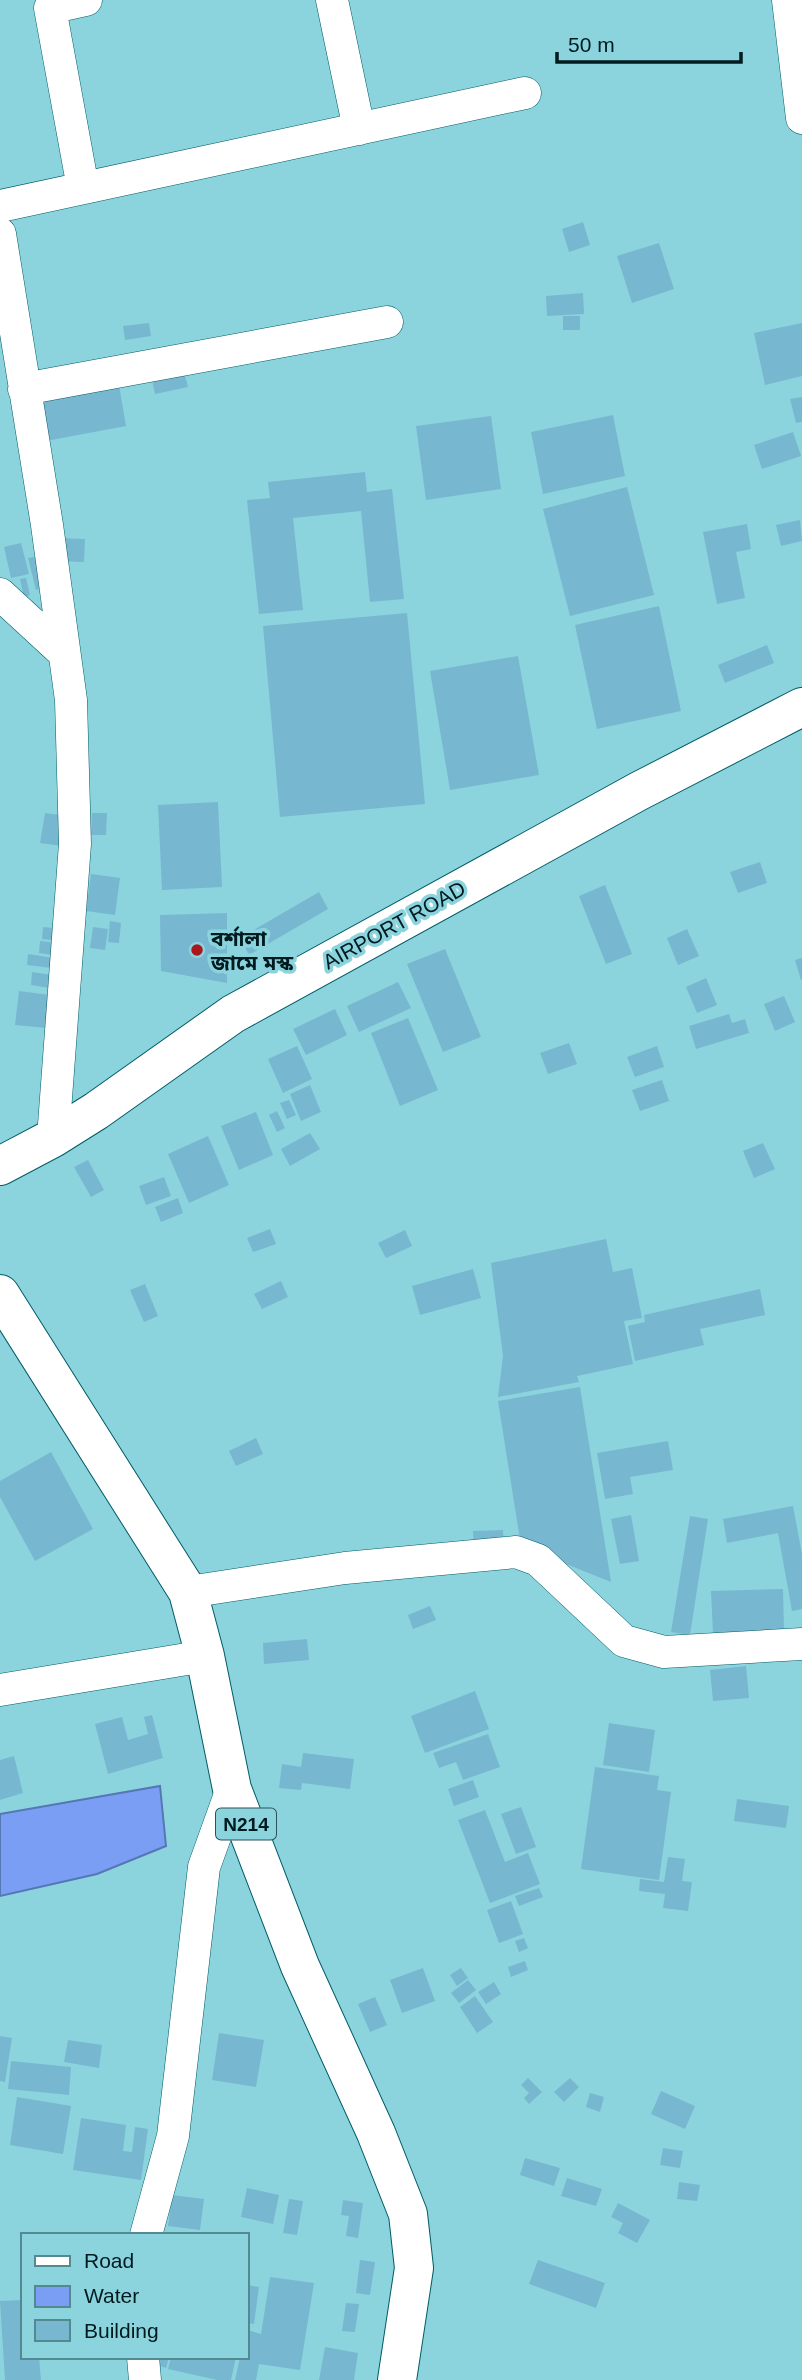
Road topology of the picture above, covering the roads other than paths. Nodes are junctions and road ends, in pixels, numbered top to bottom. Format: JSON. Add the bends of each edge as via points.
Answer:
{"nodes":[{"id":1,"x":86,"y":0,"type":"edge"},
{"id":2,"x":332,"y":0,"type":"edge"},
{"id":3,"x":788,"y":0,"type":"edge"},
{"id":4,"x":525,"y":93,"type":"dead end"},
{"id":5,"x":802,"y":118,"type":"edge"},
{"id":6,"x":359,"y":129,"type":"junction"},
{"id":7,"x":83,"y":188,"type":"junction"},
{"id":8,"x":0,"y":206,"type":"edge"},
{"id":9,"x":0,"y":234,"type":"edge"},
{"id":10,"x":387,"y":322,"type":"dead end"},
{"id":11,"x":24,"y":389,"type":"junction"},
{"id":12,"x":0,"y":594,"type":"edge"},
{"id":13,"x":64,"y":653,"type":"junction"},
{"id":14,"x":802,"y":707,"type":"edge"},
{"id":15,"x":53,"y":1138,"type":"junction"},
{"id":16,"x":0,"y":1166,"type":"edge"},
{"id":17,"x":0,"y":1294,"type":"edge"},
{"id":18,"x":188,"y":1592,"type":"junction"},
{"id":19,"x":802,"y":1644,"type":"edge"},
{"id":20,"x":205,"y":1656,"type":"junction"},
{"id":21,"x":0,"y":1690,"type":"edge"},
{"id":22,"x":232,"y":1789,"type":"junction"},
{"id":23,"x":147,"y":2233,"type":"edge"},
{"id":24,"x":143,"y":2359,"type":"edge"},
{"id":25,"x":145,"y":2380,"type":"edge"},
{"id":26,"x":397,"y":2380,"type":"edge"}],
"edges":[{"from":1,"to":7,"type":"street","via":[[50,8]]},
{"from":2,"to":6,"type":"street"},
{"from":3,"to":5,"type":"street"},
{"from":4,"to":6,"type":"street"},
{"from":6,"to":7,"type":"street"},
{"from":7,"to":8,"type":"street"},
{"from":9,"to":11,"type":"street"},
{"from":10,"to":11,"type":"street"},
{"from":11,"to":13,"type":"street"},
{"from":12,"to":13,"type":"street"},
{"from":13,"to":15,"type":"street","via":[[71,700],[75,844]]},
{"from":14,"to":15,"type":"main road","name":"AIRPORT ROAD","via":[[233,1014]]},
{"from":15,"to":16,"type":"main road","name":"AIRPORT ROAD"},
{"from":17,"to":18,"type":"main road","number":"N214"},
{"from":18,"to":19,"type":"street","via":[[345,1567],[516,1552],[538,1560],[624,1641],[664,1652]]},
{"from":18,"to":20,"type":"main road","number":"N214"},
{"from":20,"to":21,"type":"street"},
{"from":20,"to":22,"type":"main road","number":"N214"},
{"from":22,"to":23,"type":"street","via":[[204,1867],[173,2136]]},
{"from":22,"to":26,"type":"main road","number":"N214","via":[[300,1966],[408,2214],[414,2268]]},
{"from":24,"to":25,"type":"street"}]}
